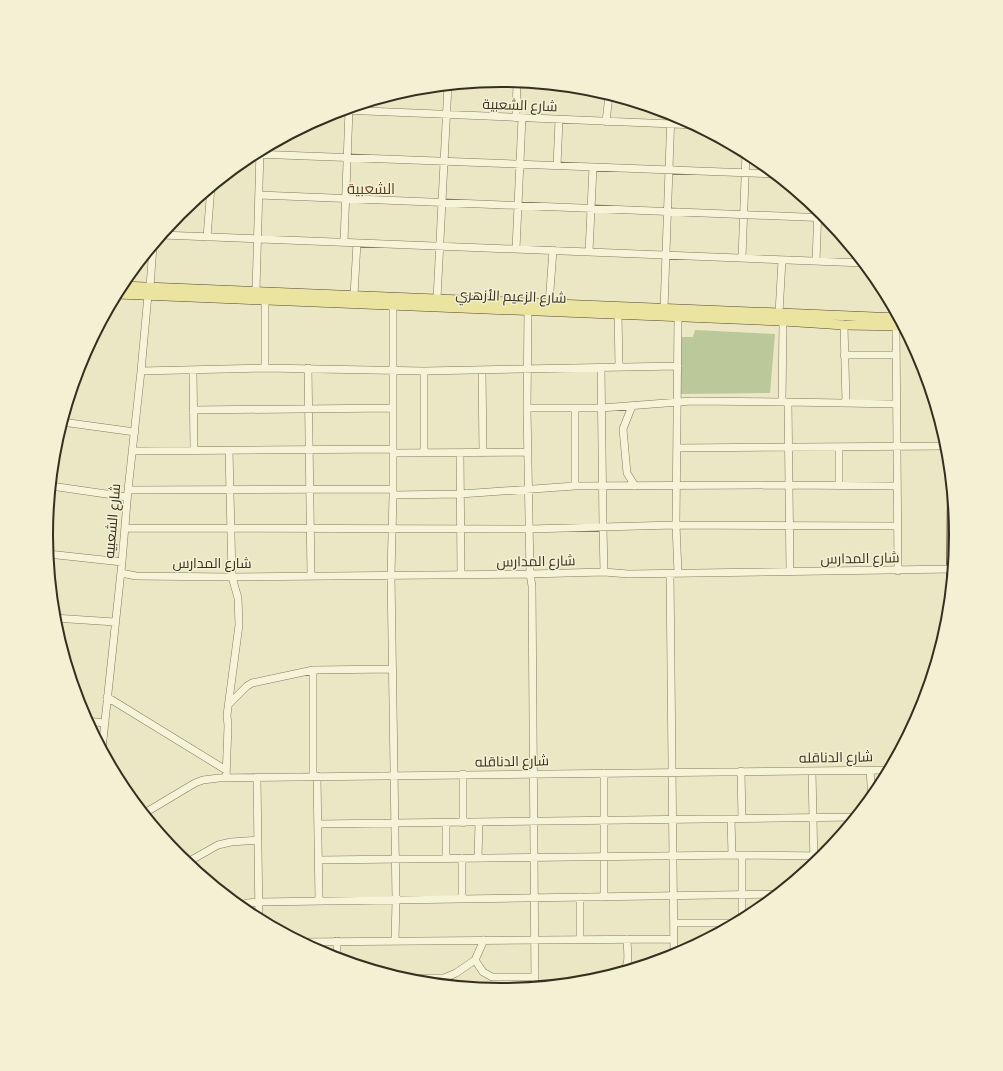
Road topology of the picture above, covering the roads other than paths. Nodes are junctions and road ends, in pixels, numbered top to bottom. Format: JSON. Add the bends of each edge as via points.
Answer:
{"nodes":[{"id":1,"x":517,"y":88,"type":"edge"},
{"id":2,"x":448,"y":91,"type":"edge"},
{"id":3,"x":609,"y":100,"type":"edge"},
{"id":4,"x":358,"y":111,"type":"edge"},
{"id":5,"x":345,"y":115,"type":"edge"},
{"id":6,"x":447,"y":115,"type":"junction"},
{"id":7,"x":519,"y":118,"type":"junction"},
{"id":8,"x":559,"y":120,"type":"junction"},
{"id":9,"x":670,"y":120,"type":"edge"},
{"id":10,"x":606,"y":122,"type":"junction"},
{"id":11,"x":670,"y":124,"type":"junction"},
{"id":12,"x":681,"y":124,"type":"edge"},
{"id":13,"x":267,"y":153,"type":"edge"},
{"id":14,"x":347,"y":158,"type":"junction"},
{"id":15,"x":258,"y":159,"type":"edge"},
{"id":16,"x":746,"y":160,"type":"edge"},
{"id":17,"x":445,"y":162,"type":"junction"},
{"id":18,"x":520,"y":164,"type":"junction"},
{"id":19,"x":557,"y":166,"type":"junction"},
{"id":20,"x":593,"y":167,"type":"junction"},
{"id":21,"x":669,"y":170,"type":"junction"},
{"id":22,"x":745,"y":173,"type":"junction"},
{"id":23,"x":766,"y":174,"type":"edge"},
{"id":24,"x":210,"y":194,"type":"edge"},
{"id":25,"x":259,"y":195,"type":"junction"},
{"id":26,"x":345,"y":199,"type":"junction"},
{"id":27,"x":442,"y":203,"type":"junction"},
{"id":28,"x":518,"y":206,"type":"junction"},
{"id":29,"x":591,"y":209,"type":"junction"},
{"id":30,"x":667,"y":212,"type":"junction"},
{"id":31,"x":744,"y":215,"type":"junction"},
{"id":32,"x":818,"y":218,"type":"joint"},
{"id":33,"x":168,"y":235,"type":"edge"},
{"id":34,"x":207,"y":237,"type":"junction"},
{"id":35,"x":257,"y":238,"type":"junction"},
{"id":36,"x":344,"y":242,"type":"junction"},
{"id":37,"x":357,"y":243,"type":"junction"},
{"id":38,"x":440,"y":246,"type":"junction"},
{"id":39,"x":516,"y":249,"type":"junction"},
{"id":40,"x":553,"y":250,"type":"junction"},
{"id":41,"x":589,"y":252,"type":"junction"},
{"id":42,"x":152,"y":254,"type":"edge"},
{"id":43,"x":666,"y":255,"type":"junction"},
{"id":44,"x":742,"y":258,"type":"junction"},
{"id":45,"x":782,"y":260,"type":"junction"},
{"id":46,"x":816,"y":261,"type":"junction"},
{"id":47,"x":858,"y":263,"type":"edge"},
{"id":48,"x":128,"y":287,"type":"edge"},
{"id":49,"x":149,"y":291,"type":"junction"},
{"id":50,"x":256,"y":291,"type":"junction"},
{"id":51,"x":124,"y":293,"type":"edge"},
{"id":52,"x":354,"y":295,"type":"junction"},
{"id":53,"x":437,"y":299,"type":"junction"},
{"id":54,"x":265,"y":300,"type":"junction"},
{"id":55,"x":549,"y":304,"type":"junction"},
{"id":56,"x":393,"y":305,"type":"junction"},
{"id":57,"x":664,"y":308,"type":"junction"},
{"id":58,"x":528,"y":310,"type":"junction"},
{"id":59,"x":618,"y":314,"type":"junction"},
{"id":60,"x":678,"y":317,"type":"junction"},
{"id":61,"x":781,"y":317,"type":"junction"},
{"id":62,"x":895,"y":320,"type":"edge"},
{"id":63,"x":895,"y":320,"type":"edge"},
{"id":64,"x":844,"y":325,"type":"junction"},
{"id":65,"x":898,"y":325,"type":"edge"},
{"id":66,"x":844,"y":355,"type":"junction"},
{"id":67,"x":896,"y":355,"type":"junction"},
{"id":68,"x":678,"y":366,"type":"junction"},
{"id":69,"x":619,"y":367,"type":"junction"},
{"id":70,"x":265,"y":368,"type":"junction"},
{"id":71,"x":308,"y":368,"type":"junction"},
{"id":72,"x":601,"y":368,"type":"junction"},
{"id":73,"x":527,"y":369,"type":"junction"},
{"id":74,"x":193,"y":370,"type":"junction"},
{"id":75,"x":392,"y":370,"type":"junction"},
{"id":76,"x":482,"y":370,"type":"junction"},
{"id":77,"x":141,"y":371,"type":"junction"},
{"id":78,"x":424,"y":371,"type":"junction"},
{"id":79,"x":785,"y":402,"type":"junction"},
{"id":80,"x":678,"y":403,"type":"junction"},
{"id":81,"x":846,"y":403,"type":"junction"},
{"id":82,"x":896,"y":404,"type":"junction"},
{"id":83,"x":632,"y":406,"type":"junction"},
{"id":84,"x":392,"y":408,"type":"junction"},
{"id":85,"x":527,"y":408,"type":"junction"},
{"id":86,"x":575,"y":408,"type":"junction"},
{"id":87,"x":601,"y":408,"type":"junction"},
{"id":88,"x":309,"y":409,"type":"junction"},
{"id":89,"x":193,"y":410,"type":"junction"},
{"id":90,"x":67,"y":423,"type":"edge"},
{"id":91,"x":135,"y":432,"type":"junction"},
{"id":92,"x":941,"y":446,"type":"edge"},
{"id":93,"x":788,"y":447,"type":"junction"},
{"id":94,"x":839,"y":447,"type":"junction"},
{"id":95,"x":897,"y":447,"type":"junction"},
{"id":96,"x":677,"y":448,"type":"junction"},
{"id":97,"x":310,"y":449,"type":"junction"},
{"id":98,"x":194,"y":450,"type":"junction"},
{"id":99,"x":229,"y":450,"type":"junction"},
{"id":100,"x":132,"y":451,"type":"junction"},
{"id":101,"x":394,"y":451,"type":"junction"},
{"id":102,"x":527,"y":452,"type":"junction"},
{"id":103,"x":424,"y":453,"type":"junction"},
{"id":104,"x":460,"y":453,"type":"junction"},
{"id":105,"x":483,"y":453,"type":"junction"},
{"id":106,"x":677,"y":485,"type":"junction"},
{"id":107,"x":789,"y":485,"type":"junction"},
{"id":108,"x":839,"y":485,"type":"junction"},
{"id":109,"x":574,"y":486,"type":"junction"},
{"id":110,"x":603,"y":486,"type":"junction"},
{"id":111,"x":635,"y":486,"type":"junction"},
{"id":112,"x":896,"y":486,"type":"junction"},
{"id":113,"x":56,"y":487,"type":"edge"},
{"id":114,"x":310,"y":490,"type":"junction"},
{"id":115,"x":528,"y":490,"type":"junction"},
{"id":116,"x":230,"y":491,"type":"junction"},
{"id":117,"x":393,"y":492,"type":"junction"},
{"id":118,"x":127,"y":494,"type":"junction"},
{"id":119,"x":460,"y":494,"type":"junction"},
{"id":120,"x":676,"y":525,"type":"junction"},
{"id":121,"x":790,"y":526,"type":"junction"},
{"id":122,"x":897,"y":526,"type":"junction"},
{"id":123,"x":603,"y":527,"type":"junction"},
{"id":124,"x":125,"y":528,"type":"junction"},
{"id":125,"x":311,"y":528,"type":"junction"},
{"id":126,"x":461,"y":528,"type":"junction"},
{"id":127,"x":529,"y":528,"type":"junction"},
{"id":128,"x":231,"y":529,"type":"junction"},
{"id":129,"x":392,"y":529,"type":"junction"},
{"id":130,"x":54,"y":555,"type":"edge"},
{"id":131,"x":122,"y":562,"type":"junction"},
{"id":132,"x":948,"y":570,"type":"edge"},
{"id":133,"x":898,"y":571,"type":"junction"},
{"id":134,"x":604,"y":572,"type":"junction"},
{"id":135,"x":790,"y":572,"type":"junction"},
{"id":136,"x":121,"y":573,"type":"junction"},
{"id":137,"x":670,"y":573,"type":"junction"},
{"id":138,"x":678,"y":573,"type":"junction"},
{"id":139,"x":530,"y":574,"type":"junction"},
{"id":140,"x":391,"y":575,"type":"junction"},
{"id":141,"x":462,"y":575,"type":"junction"},
{"id":142,"x":311,"y":576,"type":"junction"},
{"id":143,"x":232,"y":577,"type":"junction"},
{"id":144,"x":61,"y":618,"type":"edge"},
{"id":145,"x":115,"y":622,"type":"junction"},
{"id":146,"x":393,"y":669,"type":"junction"},
{"id":147,"x":313,"y":670,"type":"junction"},
{"id":148,"x":107,"y":697,"type":"junction"},
{"id":149,"x":230,"y":703,"type":"junction"},
{"id":150,"x":94,"y":722,"type":"edge"},
{"id":151,"x":104,"y":723,"type":"junction"},
{"id":152,"x":103,"y":741,"type":"edge"},
{"id":153,"x":870,"y":770,"type":"junction"},
{"id":154,"x":884,"y":770,"type":"edge"},
{"id":155,"x":741,"y":771,"type":"junction"},
{"id":156,"x":812,"y":771,"type":"junction"},
{"id":157,"x":673,"y":772,"type":"junction"},
{"id":158,"x":604,"y":773,"type":"junction"},
{"id":159,"x":226,"y":774,"type":"junction"},
{"id":160,"x":463,"y":774,"type":"junction"},
{"id":161,"x":534,"y":774,"type":"junction"},
{"id":162,"x":393,"y":775,"type":"junction"},
{"id":163,"x":315,"y":776,"type":"junction"},
{"id":164,"x":257,"y":778,"type":"junction"},
{"id":165,"x":871,"y":789,"type":"edge"},
{"id":166,"x":148,"y":811,"type":"edge"},
{"id":167,"x":850,"y":817,"type":"edge"},
{"id":168,"x":812,"y":818,"type":"junction"},
{"id":169,"x":731,"y":819,"type":"junction"},
{"id":170,"x":742,"y":819,"type":"junction"},
{"id":171,"x":673,"y":820,"type":"junction"},
{"id":172,"x":603,"y":821,"type":"junction"},
{"id":173,"x":479,"y":822,"type":"junction"},
{"id":174,"x":534,"y":822,"type":"junction"},
{"id":175,"x":394,"y":823,"type":"junction"},
{"id":176,"x":446,"y":823,"type":"junction"},
{"id":177,"x":463,"y":823,"type":"junction"},
{"id":178,"x":318,"y":824,"type":"junction"},
{"id":179,"x":258,"y":840,"type":"junction"},
{"id":180,"x":732,"y":855,"type":"junction"},
{"id":181,"x":742,"y":855,"type":"junction"},
{"id":182,"x":603,"y":856,"type":"junction"},
{"id":183,"x":674,"y":856,"type":"junction"},
{"id":184,"x":814,"y":856,"type":"joint"},
{"id":185,"x":446,"y":858,"type":"junction"},
{"id":186,"x":462,"y":858,"type":"junction"},
{"id":187,"x":478,"y":858,"type":"junction"},
{"id":188,"x":534,"y":858,"type":"junction"},
{"id":189,"x":394,"y":859,"type":"junction"},
{"id":190,"x":192,"y":860,"type":"edge"},
{"id":191,"x":319,"y":860,"type":"junction"},
{"id":192,"x":742,"y":894,"type":"junction"},
{"id":193,"x":771,"y":894,"type":"edge"},
{"id":194,"x":674,"y":896,"type":"junction"},
{"id":195,"x":580,"y":897,"type":"junction"},
{"id":196,"x":604,"y":897,"type":"junction"},
{"id":197,"x":534,"y":898,"type":"junction"},
{"id":198,"x":462,"y":899,"type":"junction"},
{"id":199,"x":396,"y":900,"type":"junction"},
{"id":200,"x":319,"y":901,"type":"junction"},
{"id":201,"x":259,"y":902,"type":"junction"},
{"id":202,"x":246,"y":903,"type":"edge"},
{"id":203,"x":259,"y":912,"type":"edge"},
{"id":204,"x":742,"y":914,"type":"edge"},
{"id":205,"x":674,"y":923,"type":"junction"},
{"id":206,"x":724,"y":925,"type":"edge"},
{"id":207,"x":580,"y":939,"type":"junction"},
{"id":208,"x":627,"y":939,"type":"junction"},
{"id":209,"x":674,"y":939,"type":"junction"},
{"id":210,"x":484,"y":940,"type":"junction"},
{"id":211,"x":534,"y":940,"type":"junction"},
{"id":212,"x":337,"y":941,"type":"junction"},
{"id":213,"x":395,"y":941,"type":"junction"},
{"id":214,"x":311,"y":942,"type":"edge"},
{"id":215,"x":675,"y":949,"type":"edge"},
{"id":216,"x":337,"y":953,"type":"edge"},
{"id":217,"x":475,"y":960,"type":"junction"},
{"id":218,"x":625,"y":967,"type":"edge"},
{"id":219,"x":535,"y":977,"type":"junction"},
{"id":220,"x":431,"y":978,"type":"edge"},
{"id":221,"x":535,"y":983,"type":"edge"}],
"edges":[{"from":1,"to":7,"type":"street"},
{"from":2,"to":6,"type":"street"},
{"from":3,"to":10,"type":"street"},
{"from":4,"to":6,"type":"street","name":"شارع الشعبية"},
{"from":5,"to":14,"type":"street"},
{"from":6,"to":7,"type":"street","name":"شارع الشعبية"},
{"from":6,"to":17,"type":"street"},
{"from":7,"to":8,"type":"street","name":"شارع الشعبية"},
{"from":7,"to":18,"type":"street"},
{"from":8,"to":10,"type":"street","name":"شارع الشعبية"},
{"from":8,"to":19,"type":"street"},
{"from":9,"to":11,"type":"street"},
{"from":10,"to":11,"type":"street","name":"شارع الشعبية"},
{"from":11,"to":12,"type":"street","name":"شارع الشعبية"},
{"from":11,"to":21,"type":"street"},
{"from":13,"to":14,"type":"street"},
{"from":14,"to":17,"type":"street"},
{"from":14,"to":26,"type":"street"},
{"from":15,"to":25,"type":"street"},
{"from":16,"to":22,"type":"street"},
{"from":17,"to":18,"type":"street"},
{"from":17,"to":27,"type":"street"},
{"from":18,"to":19,"type":"street"},
{"from":18,"to":28,"type":"street"},
{"from":19,"to":20,"type":"street"},
{"from":20,"to":21,"type":"street"},
{"from":20,"to":29,"type":"street"},
{"from":21,"to":22,"type":"street"},
{"from":21,"to":30,"type":"street"},
{"from":22,"to":23,"type":"street"},
{"from":22,"to":31,"type":"street"},
{"from":24,"to":34,"type":"street"},
{"from":25,"to":26,"type":"street"},
{"from":25,"to":35,"type":"street"},
{"from":26,"to":27,"type":"street"},
{"from":26,"to":36,"type":"street"},
{"from":27,"to":28,"type":"street"},
{"from":27,"to":38,"type":"street"},
{"from":28,"to":29,"type":"street"},
{"from":28,"to":39,"type":"street"},
{"from":29,"to":30,"type":"street"},
{"from":29,"to":41,"type":"street"},
{"from":30,"to":31,"type":"street"},
{"from":30,"to":43,"type":"street"},
{"from":31,"to":32,"type":"street"},
{"from":31,"to":44,"type":"street"},
{"from":32,"to":46,"type":"street"},
{"from":33,"to":34,"type":"street"},
{"from":34,"to":35,"type":"street"},
{"from":35,"to":36,"type":"street"},
{"from":35,"to":50,"type":"street"},
{"from":36,"to":37,"type":"street"},
{"from":37,"to":38,"type":"street"},
{"from":37,"to":52,"type":"street"},
{"from":38,"to":39,"type":"street"},
{"from":38,"to":53,"type":"street"},
{"from":39,"to":40,"type":"street"},
{"from":40,"to":41,"type":"street"},
{"from":40,"to":55,"type":"street"},
{"from":41,"to":43,"type":"street"},
{"from":42,"to":49,"type":"street","name":"شارع الشعبيه"},
{"from":43,"to":44,"type":"street"},
{"from":43,"to":57,"type":"street"},
{"from":44,"to":45,"type":"street"},
{"from":45,"to":46,"type":"street"},
{"from":45,"to":61,"type":"street"},
{"from":46,"to":47,"type":"street"},
{"from":48,"to":49,"type":"main road","name":"شارع الزعيم الأزهري"},
{"from":49,"to":50,"type":"main road","name":"شارع الزعيم الأزهري"},
{"from":49,"to":51,"type":"main road","name":"شارع الزعيم الأزهري"},
{"from":49,"to":54,"type":"main road","name":"شارع الزعيم الأزهري"},
{"from":49,"to":77,"type":"street","name":"شارع الشعبيه"},
{"from":50,"to":52,"type":"main road","name":"شارع الزعيم الأزهري"},
{"from":52,"to":53,"type":"main road","name":"شارع الزعيم الأزهري"},
{"from":53,"to":55,"type":"main road","name":"شارع الزعيم الأزهري"},
{"from":54,"to":56,"type":"main road","name":"شارع الزعيم الأزهري"},
{"from":54,"to":70,"type":"street"},
{"from":55,"to":57,"type":"main road","name":"شارع الزعيم الأزهري"},
{"from":56,"to":58,"type":"main road","name":"شارع الزعيم الأزهري"},
{"from":56,"to":75,"type":"street"},
{"from":57,"to":61,"type":"main road","name":"شارع الزعيم الأزهري"},
{"from":58,"to":59,"type":"main road","name":"شارع الزعيم الأزهري"},
{"from":58,"to":73,"type":"street"},
{"from":59,"to":60,"type":"main road","name":"شارع الزعيم الأزهري"},
{"from":59,"to":69,"type":"street"},
{"from":60,"to":61,"type":"main road","name":"شارع الزعيم الأزهري"},
{"from":60,"to":68,"type":"street"},
{"from":61,"to":62,"type":"main road","name":"شارع الزعيم الأزهري"},
{"from":61,"to":64,"type":"main road","name":"شارع الزعيم الأزهري"},
{"from":61,"to":79,"type":"street"},
{"from":63,"to":64,"type":"main road","name":"شارع الزعيم الأزهري"},
{"from":64,"to":66,"type":"street"},
{"from":65,"to":67,"type":"street"},
{"from":66,"to":67,"type":"street"},
{"from":66,"to":81,"type":"street"},
{"from":67,"to":82,"type":"street"},
{"from":68,"to":69,"type":"street"},
{"from":68,"to":80,"type":"street"},
{"from":69,"to":72,"type":"street"},
{"from":70,"to":71,"type":"street"},
{"from":70,"to":74,"type":"street"},
{"from":71,"to":75,"type":"street"},
{"from":71,"to":88,"type":"street"},
{"from":72,"to":73,"type":"street"},
{"from":72,"to":87,"type":"street"},
{"from":73,"to":76,"type":"street"},
{"from":73,"to":85,"type":"street"},
{"from":74,"to":77,"type":"street"},
{"from":74,"to":89,"type":"street"},
{"from":75,"to":78,"type":"street"},
{"from":75,"to":84,"type":"street"},
{"from":76,"to":78,"type":"street"},
{"from":76,"to":105,"type":"street"},
{"from":77,"to":91,"type":"street","name":"شارع الشعبيه"},
{"from":78,"to":103,"type":"street"},
{"from":79,"to":80,"type":"street"},
{"from":79,"to":81,"type":"street"},
{"from":79,"to":93,"type":"street"},
{"from":80,"to":83,"type":"street"},
{"from":80,"to":96,"type":"street"},
{"from":81,"to":82,"type":"street"},
{"from":82,"to":95,"type":"street"},
{"from":83,"to":87,"type":"street"},
{"from":83,"to":111,"type":"street","via":[[623,429],[627,473]]},
{"from":84,"to":88,"type":"street"},
{"from":84,"to":101,"type":"street"},
{"from":85,"to":86,"type":"street"},
{"from":85,"to":102,"type":"street"},
{"from":86,"to":87,"type":"street"},
{"from":86,"to":109,"type":"street"},
{"from":87,"to":110,"type":"street"},
{"from":88,"to":89,"type":"street"},
{"from":88,"to":97,"type":"street"},
{"from":89,"to":98,"type":"street"},
{"from":90,"to":91,"type":"street"},
{"from":91,"to":100,"type":"street","name":"شارع الشعبيه"},
{"from":92,"to":95,"type":"street"},
{"from":93,"to":94,"type":"street"},
{"from":93,"to":96,"type":"street"},
{"from":93,"to":107,"type":"street"},
{"from":94,"to":95,"type":"street"},
{"from":94,"to":108,"type":"street"},
{"from":95,"to":112,"type":"street"},
{"from":96,"to":106,"type":"street"},
{"from":97,"to":99,"type":"street"},
{"from":97,"to":101,"type":"street"},
{"from":97,"to":114,"type":"street"},
{"from":98,"to":99,"type":"street"},
{"from":98,"to":100,"type":"street"},
{"from":99,"to":116,"type":"street"},
{"from":100,"to":118,"type":"street","name":"شارع الشعبيه"},
{"from":101,"to":103,"type":"street"},
{"from":101,"to":117,"type":"street"},
{"from":102,"to":105,"type":"street"},
{"from":102,"to":115,"type":"street"},
{"from":103,"to":104,"type":"street"},
{"from":104,"to":105,"type":"street"},
{"from":104,"to":119,"type":"street"},
{"from":106,"to":107,"type":"street"},
{"from":106,"to":111,"type":"street"},
{"from":106,"to":120,"type":"street"},
{"from":107,"to":108,"type":"street"},
{"from":107,"to":121,"type":"street"},
{"from":108,"to":112,"type":"street"},
{"from":109,"to":110,"type":"street"},
{"from":109,"to":115,"type":"street"},
{"from":110,"to":111,"type":"street"},
{"from":110,"to":123,"type":"street"},
{"from":112,"to":122,"type":"street"},
{"from":113,"to":118,"type":"street"},
{"from":114,"to":116,"type":"street"},
{"from":114,"to":117,"type":"street"},
{"from":114,"to":125,"type":"street"},
{"from":115,"to":119,"type":"street"},
{"from":115,"to":127,"type":"street"},
{"from":116,"to":118,"type":"street"},
{"from":116,"to":128,"type":"street"},
{"from":117,"to":119,"type":"street"},
{"from":117,"to":129,"type":"street"},
{"from":118,"to":124,"type":"street","name":"شارع الشعبيه"},
{"from":119,"to":126,"type":"street"},
{"from":120,"to":121,"type":"street"},
{"from":120,"to":123,"type":"street"},
{"from":120,"to":138,"type":"street"},
{"from":121,"to":122,"type":"street"},
{"from":121,"to":135,"type":"street"},
{"from":122,"to":133,"type":"street"},
{"from":123,"to":127,"type":"street"},
{"from":123,"to":134,"type":"street"},
{"from":124,"to":128,"type":"street"},
{"from":124,"to":131,"type":"street","name":"شارع الشعبيه"},
{"from":125,"to":128,"type":"street"},
{"from":125,"to":129,"type":"street"},
{"from":125,"to":142,"type":"street"},
{"from":126,"to":127,"type":"street"},
{"from":126,"to":129,"type":"street"},
{"from":126,"to":141,"type":"street"},
{"from":127,"to":139,"type":"street"},
{"from":128,"to":143,"type":"street"},
{"from":129,"to":140,"type":"street"},
{"from":130,"to":131,"type":"street"},
{"from":131,"to":136,"type":"street","name":"شارع الشعبيه"},
{"from":132,"to":133,"type":"street","name":"شارع المدارس"},
{"from":133,"to":135,"type":"street","name":"شارع المدارس"},
{"from":134,"to":137,"type":"street","name":"شارع المدارس"},
{"from":134,"to":139,"type":"street","name":"شارع المدارس"},
{"from":135,"to":138,"type":"street","name":"شارع المدارس"},
{"from":136,"to":143,"type":"street","name":"شارع المدارس","via":[[136,576]]},
{"from":136,"to":145,"type":"street","name":"شارع الشعبيه"},
{"from":137,"to":138,"type":"street","name":"شارع المدارس"},
{"from":137,"to":157,"type":"street"},
{"from":139,"to":141,"type":"street","name":"شارع المدارس"},
{"from":139,"to":161,"type":"street"},
{"from":140,"to":141,"type":"street","name":"شارع المدارس"},
{"from":140,"to":142,"type":"street","name":"شارع المدارس"},
{"from":140,"to":146,"type":"street"},
{"from":142,"to":143,"type":"street","name":"شارع المدارس"},
{"from":143,"to":149,"type":"street","via":[[238,598],[239,626]]},
{"from":144,"to":145,"type":"street"},
{"from":145,"to":148,"type":"street","name":"شارع الشعبيه"},
{"from":146,"to":147,"type":"street"},
{"from":146,"to":162,"type":"street"},
{"from":147,"to":149,"type":"street","via":[[252,683]]},
{"from":147,"to":163,"type":"street"},
{"from":148,"to":151,"type":"street","name":"شارع الشعبيه"},
{"from":148,"to":159,"type":"street"},
{"from":149,"to":159,"type":"street","via":[[227,715]]},
{"from":150,"to":151,"type":"street"},
{"from":151,"to":152,"type":"street","name":"شارع الشعبيه"},
{"from":153,"to":154,"type":"street","name":"شارع الدناقله"},
{"from":153,"to":156,"type":"street","name":"شارع الدناقله"},
{"from":153,"to":165,"type":"street"},
{"from":155,"to":156,"type":"street","name":"شارع الدناقله"},
{"from":155,"to":157,"type":"street","name":"شارع الدناقله"},
{"from":155,"to":170,"type":"street"},
{"from":156,"to":168,"type":"street"},
{"from":157,"to":158,"type":"street","name":"شارع الدناقله"},
{"from":157,"to":171,"type":"street"},
{"from":158,"to":161,"type":"street","name":"شارع الدناقله"},
{"from":158,"to":172,"type":"street"},
{"from":159,"to":164,"type":"street","name":"شارع الدناقله"},
{"from":159,"to":166,"type":"street","name":"شارع الدناقله","via":[[203,780]]},
{"from":160,"to":161,"type":"street","name":"شارع الدناقله"},
{"from":160,"to":162,"type":"street","name":"شارع الدناقله"},
{"from":160,"to":177,"type":"street"},
{"from":161,"to":174,"type":"street"},
{"from":162,"to":163,"type":"street","name":"شارع الدناقله"},
{"from":162,"to":175,"type":"street"},
{"from":163,"to":164,"type":"street","name":"شارع الدناقله"},
{"from":163,"to":178,"type":"street"},
{"from":164,"to":179,"type":"street"},
{"from":167,"to":168,"type":"street"},
{"from":168,"to":170,"type":"street"},
{"from":168,"to":184,"type":"street"},
{"from":169,"to":170,"type":"street"},
{"from":169,"to":171,"type":"street"},
{"from":169,"to":180,"type":"street"},
{"from":171,"to":172,"type":"street"},
{"from":171,"to":183,"type":"street"},
{"from":172,"to":174,"type":"street"},
{"from":172,"to":182,"type":"street"},
{"from":173,"to":174,"type":"street"},
{"from":173,"to":177,"type":"street"},
{"from":173,"to":187,"type":"street"},
{"from":174,"to":188,"type":"street"},
{"from":175,"to":176,"type":"street"},
{"from":175,"to":178,"type":"street"},
{"from":175,"to":189,"type":"street"},
{"from":176,"to":177,"type":"street"},
{"from":176,"to":185,"type":"street"},
{"from":178,"to":191,"type":"street"},
{"from":179,"to":190,"type":"street","via":[[225,843]]},
{"from":179,"to":201,"type":"street"},
{"from":180,"to":181,"type":"street"},
{"from":180,"to":183,"type":"street"},
{"from":181,"to":184,"type":"street"},
{"from":181,"to":192,"type":"street"},
{"from":182,"to":183,"type":"street"},
{"from":182,"to":188,"type":"street"},
{"from":182,"to":196,"type":"street"},
{"from":183,"to":194,"type":"street"},
{"from":185,"to":186,"type":"street"},
{"from":185,"to":189,"type":"street"},
{"from":186,"to":187,"type":"street"},
{"from":186,"to":198,"type":"street"},
{"from":187,"to":188,"type":"street"},
{"from":188,"to":197,"type":"street"},
{"from":189,"to":191,"type":"street"},
{"from":189,"to":199,"type":"street"},
{"from":191,"to":200,"type":"street"},
{"from":192,"to":193,"type":"street"},
{"from":192,"to":194,"type":"street"},
{"from":192,"to":204,"type":"street"},
{"from":194,"to":196,"type":"street"},
{"from":194,"to":205,"type":"street"},
{"from":195,"to":196,"type":"street"},
{"from":195,"to":197,"type":"street"},
{"from":195,"to":207,"type":"street"},
{"from":197,"to":198,"type":"street"},
{"from":197,"to":211,"type":"street"},
{"from":198,"to":199,"type":"street"},
{"from":199,"to":200,"type":"street"},
{"from":199,"to":213,"type":"street"},
{"from":200,"to":201,"type":"street"},
{"from":201,"to":202,"type":"street"},
{"from":201,"to":203,"type":"street"},
{"from":205,"to":206,"type":"street"},
{"from":205,"to":209,"type":"street"},
{"from":207,"to":208,"type":"street"},
{"from":207,"to":211,"type":"street"},
{"from":208,"to":209,"type":"street"},
{"from":208,"to":218,"type":"street","via":[[627,962]]},
{"from":209,"to":215,"type":"street"},
{"from":210,"to":211,"type":"street"},
{"from":210,"to":213,"type":"street"},
{"from":210,"to":217,"type":"street"},
{"from":211,"to":219,"type":"street"},
{"from":212,"to":213,"type":"street"},
{"from":212,"to":214,"type":"street"},
{"from":212,"to":216,"type":"street"},
{"from":217,"to":219,"type":"street","via":[[483,972],[492,977]]},
{"from":217,"to":220,"type":"street","via":[[450,976]]},
{"from":219,"to":221,"type":"street"}]}
